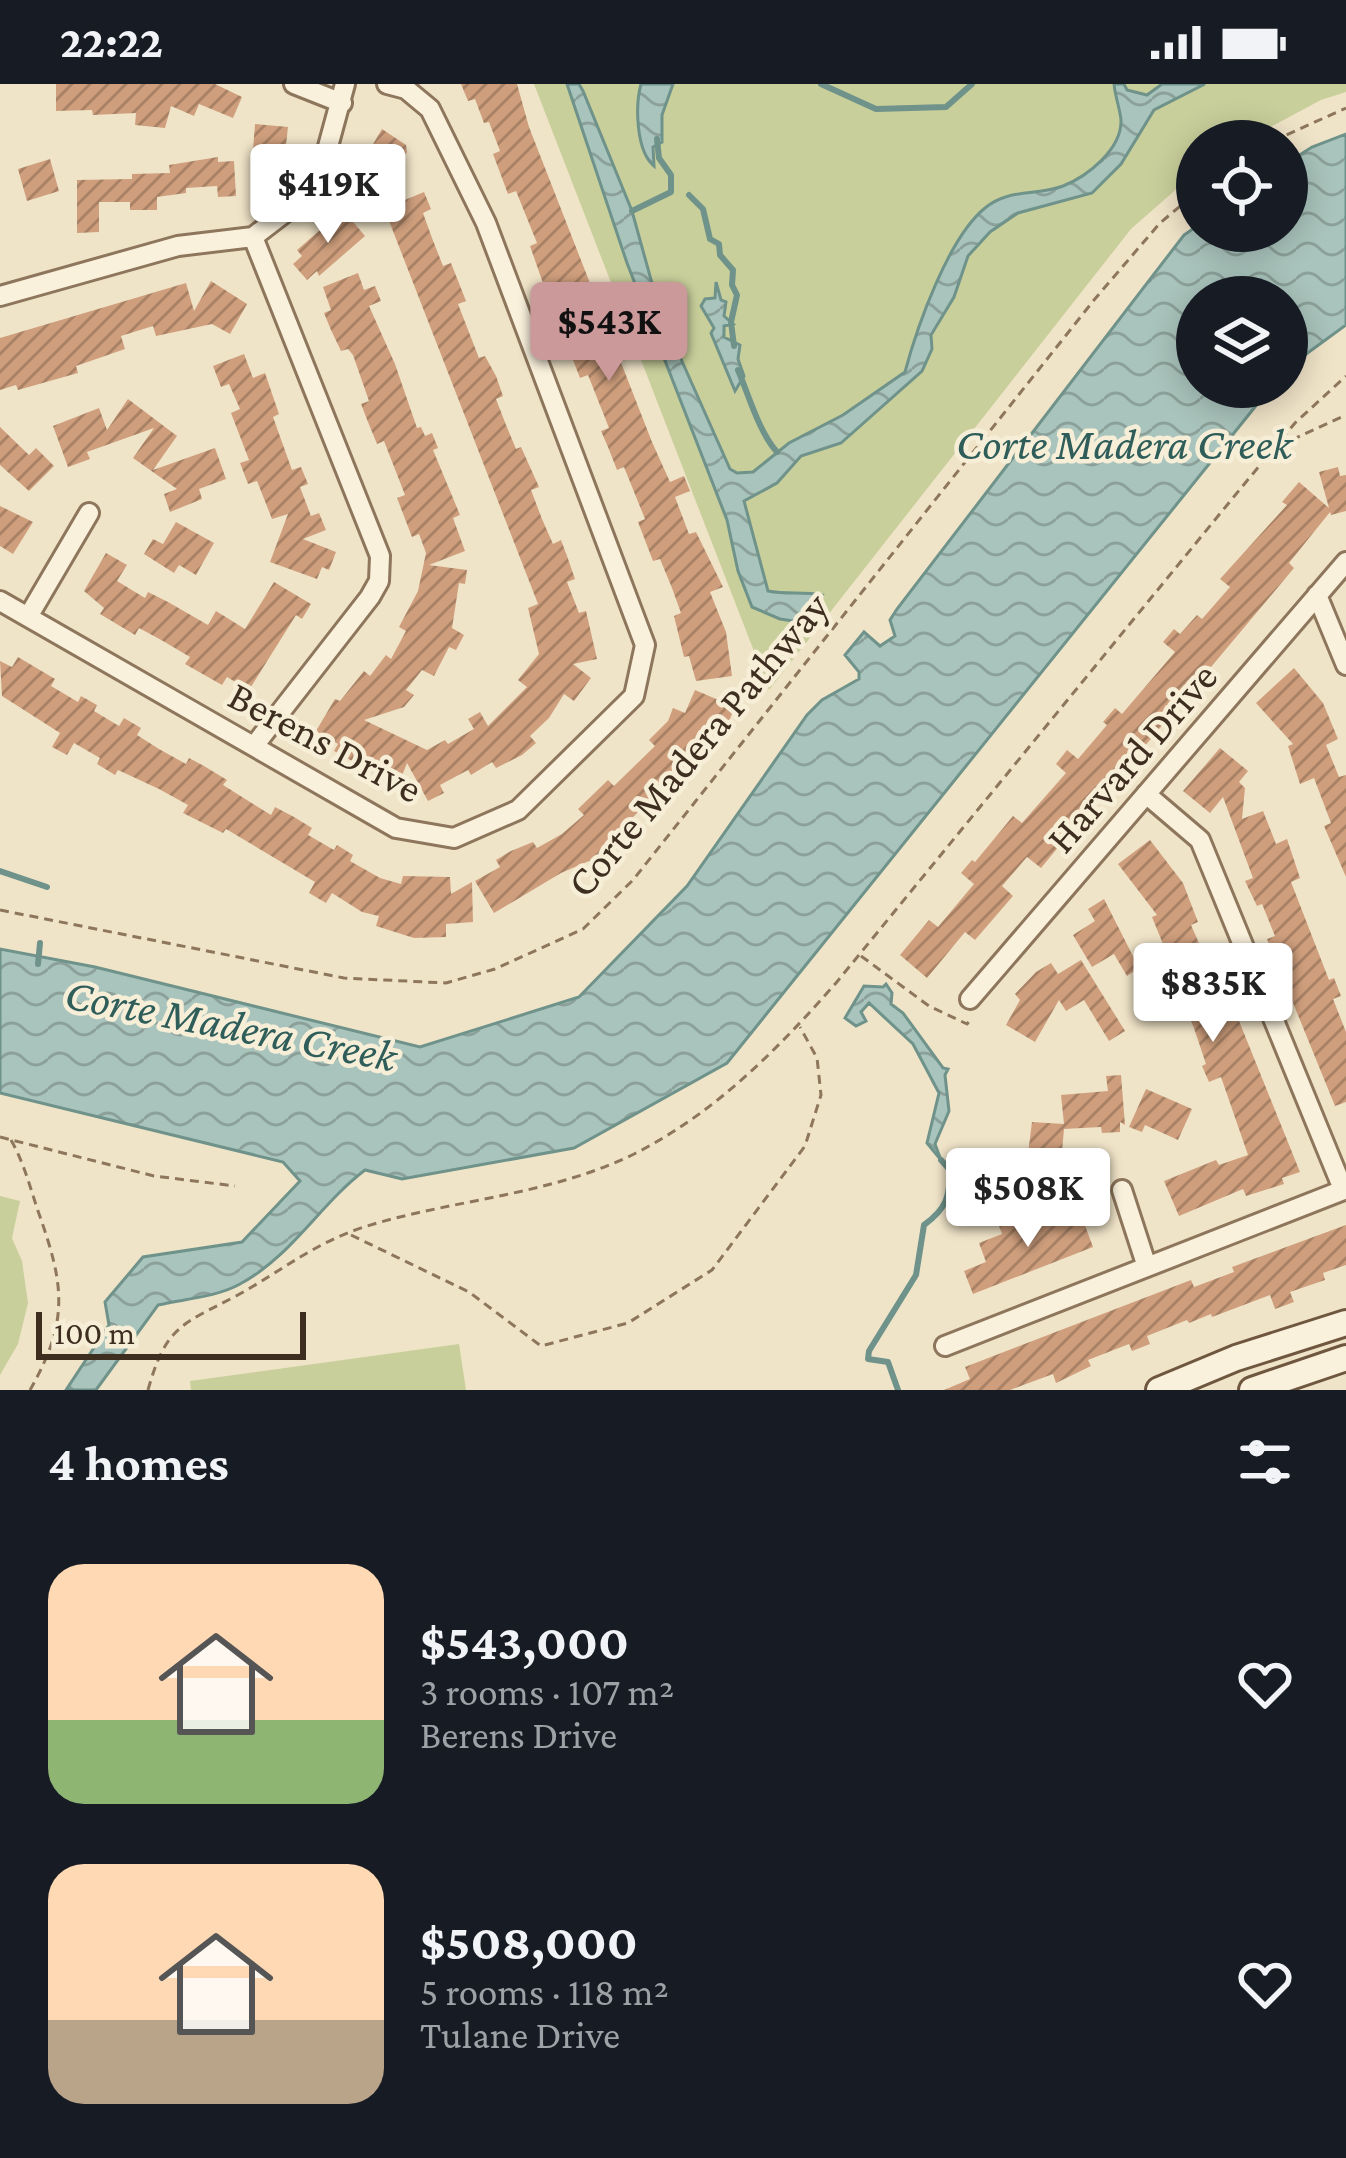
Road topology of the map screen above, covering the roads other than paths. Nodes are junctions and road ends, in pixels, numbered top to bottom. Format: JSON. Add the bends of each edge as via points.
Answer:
{"nodes":[{"id":1,"x":294,"y":84,"type":"edge"},
{"id":2,"x":387,"y":84,"type":"edge"},
{"id":3,"x":344,"y":93,"type":"edge"},
{"id":4,"x":253,"y":237,"type":"junction"},
{"id":5,"x":0,"y":296,"type":"edge"},
{"id":6,"x":89,"y":513,"type":"dead end"},
{"id":7,"x":1346,"y":562,"type":"edge"},
{"id":8,"x":1317,"y":595,"type":"junction"},
{"id":9,"x":0,"y":601,"type":"edge"},
{"id":10,"x":28,"y":617,"type":"junction"},
{"id":11,"x":1346,"y":665,"type":"edge"},
{"id":12,"x":254,"y":746,"type":"junction"},
{"id":13,"x":1146,"y":794,"type":"junction"},
{"id":14,"x":970,"y":999,"type":"road end"},
{"id":15,"x":1345,"y":1189,"type":"edge"},
{"id":16,"x":1122,"y":1190,"type":"dead end"},
{"id":17,"x":1146,"y":1264,"type":"junction"},
{"id":18,"x":1346,"y":1323,"type":"edge"},
{"id":19,"x":945,"y":1346,"type":"dead end"},
{"id":20,"x":1346,"y":1358,"type":"edge"},
{"id":21,"x":1159,"y":1390,"type":"edge"},
{"id":22,"x":1252,"y":1390,"type":"edge"}],
"edges":[{"from":1,"to":3,"type":"street"},
{"from":2,"to":12,"type":"street","name":"Berens Drive","via":[[430,110],[486,223],[646,645],[634,696],[518,810],[454,838],[396,828]]},
{"from":3,"to":4,"type":"street","via":[[320,176]]},
{"from":4,"to":5,"type":"street","via":[[178,246]]},
{"from":4,"to":12,"type":"street","via":[[380,556],[370,597]]},
{"from":6,"to":10,"type":"street"},
{"from":7,"to":8,"type":"street","name":"Harvard Drive"},
{"from":8,"to":11,"type":"street"},
{"from":8,"to":13,"type":"street","name":"Harvard Drive"},
{"from":9,"to":10,"type":"street","name":"Berens Drive"},
{"from":10,"to":12,"type":"street","name":"Berens Drive"},
{"from":13,"to":14,"type":"street","name":"Harvard Drive"},
{"from":13,"to":15,"type":"street","via":[[1200,840]]},
{"from":15,"to":17,"type":"street"},
{"from":16,"to":17,"type":"street"},
{"from":17,"to":19,"type":"street"},
{"from":18,"to":21,"type":"main road"},
{"from":20,"to":22,"type":"main road"}]}
